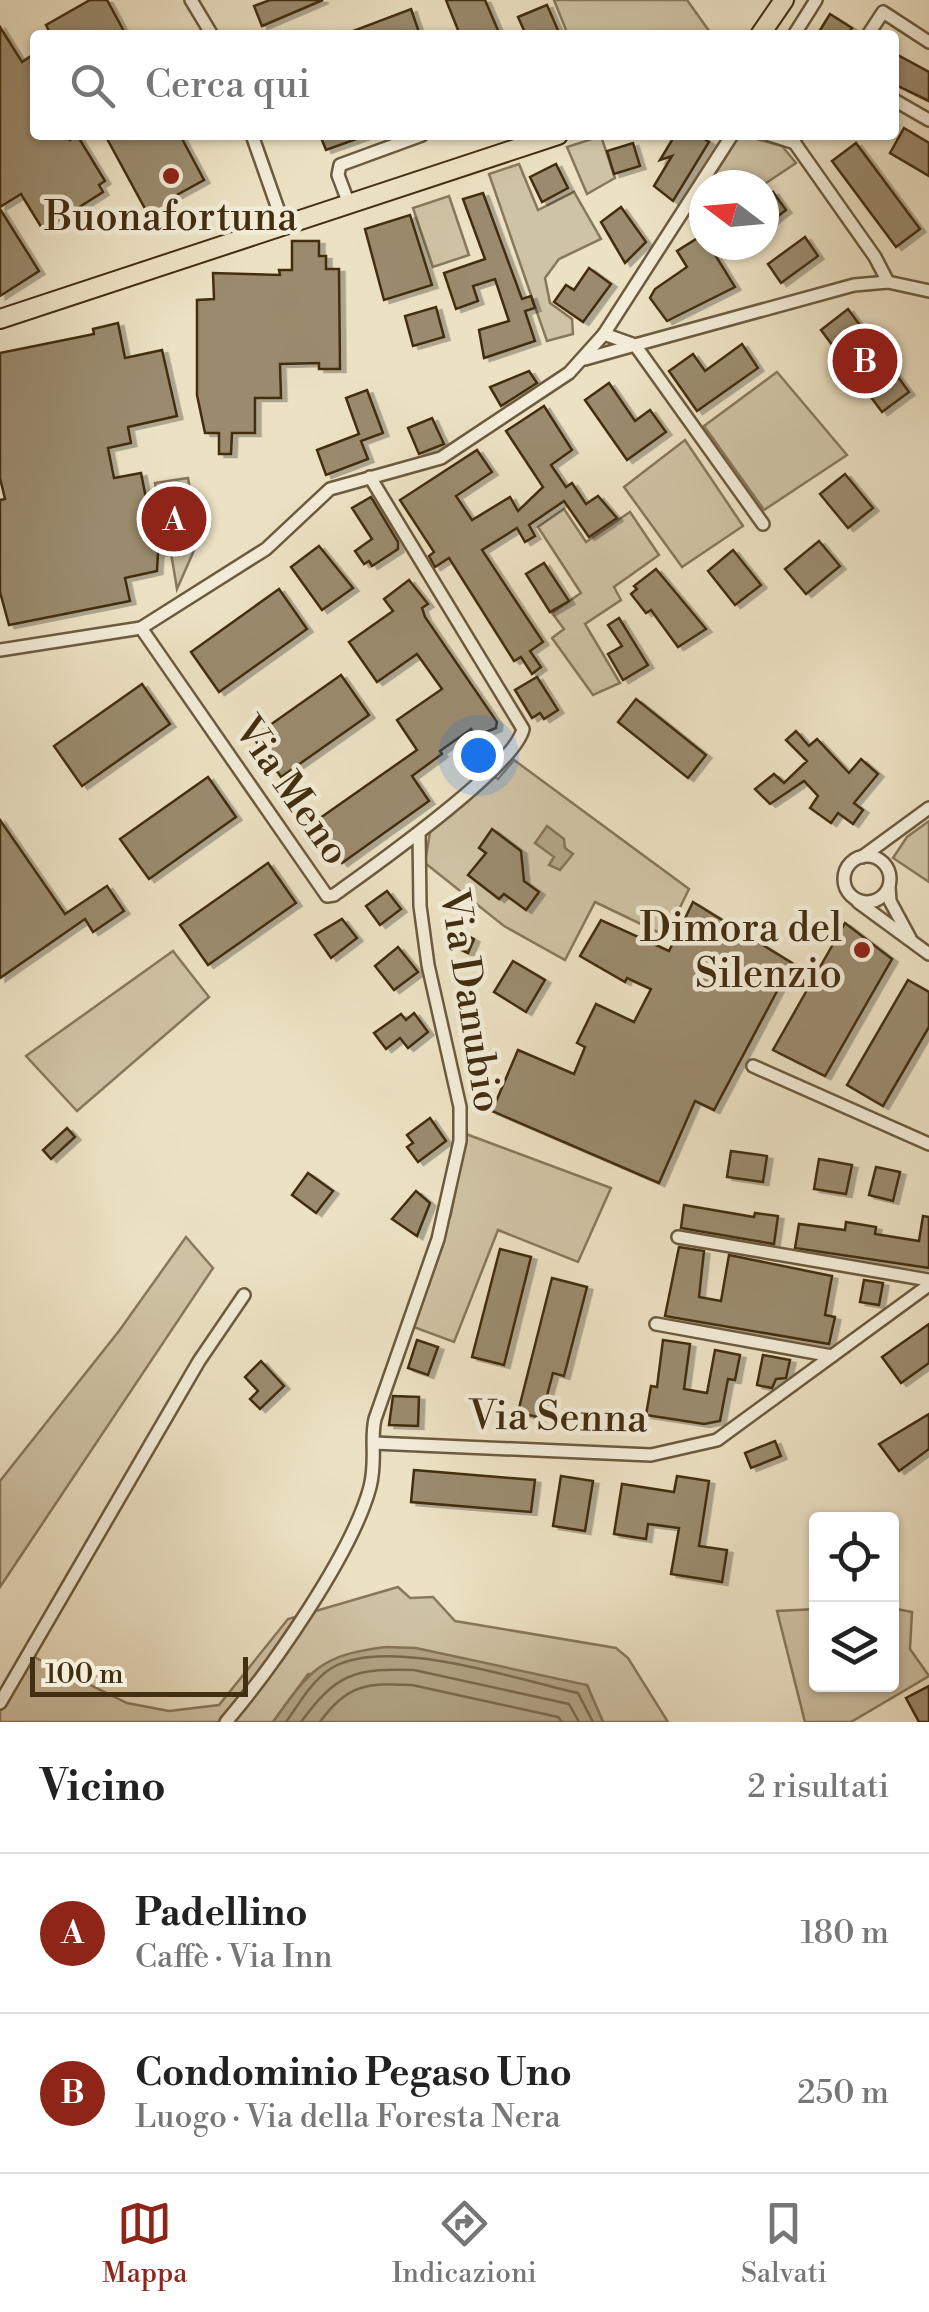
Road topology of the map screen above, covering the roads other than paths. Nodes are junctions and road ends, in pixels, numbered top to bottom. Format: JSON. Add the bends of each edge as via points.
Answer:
{"nodes":[{"id":1,"x":190,"y":0,"type":"edge"},
{"id":2,"x":784,"y":0,"type":"edge"},
{"id":3,"x":816,"y":0,"type":"edge"},
{"id":4,"x":209,"y":30,"type":"edge"},
{"id":5,"x":763,"y":30,"type":"edge"},
{"id":6,"x":797,"y":30,"type":"edge"},
{"id":7,"x":871,"y":30,"type":"edge"},
{"id":8,"x":929,"y":42,"type":"edge"},
{"id":9,"x":899,"y":103,"type":"edge"},
{"id":10,"x":929,"y":120,"type":"edge"},
{"id":11,"x":254,"y":140,"type":"edge"},
{"id":12,"x":408,"y":140,"type":"edge"},
{"id":13,"x":537,"y":140,"type":"edge"},
{"id":14,"x":729,"y":140,"type":"edge"},
{"id":15,"x":796,"y":140,"type":"edge"},
{"id":16,"x":349,"y":204,"type":"junction"},
{"id":17,"x":284,"y":226,"type":"junction"},
{"id":18,"x":888,"y":282,"type":"junction"},
{"id":19,"x":929,"y":291,"type":"edge"},
{"id":20,"x":0,"y":319,"type":"edge"},
{"id":21,"x":604,"y":334,"type":"junction"},
{"id":22,"x":635,"y":346,"type":"junction"},
{"id":23,"x":582,"y":360,"type":"junction"},
{"id":24,"x":370,"y":477,"type":"junction"},
{"id":25,"x":762,"y":524,"type":"dead end"},
{"id":26,"x":141,"y":628,"type":"junction"},
{"id":27,"x":0,"y":650,"type":"edge"},
{"id":28,"x":929,"y":808,"type":"edge"},
{"id":29,"x":900,"y":829,"type":"junction"},
{"id":30,"x":419,"y":833,"type":"junction"},
{"id":31,"x":862,"y":856,"type":"junction"},
{"id":32,"x":883,"y":863,"type":"junction"},
{"id":33,"x":889,"y":886,"type":"junction"},
{"id":34,"x":855,"y":900,"type":"junction"},
{"id":35,"x":912,"y":942,"type":"junction"},
{"id":36,"x":929,"y":954,"type":"edge"},
{"id":37,"x":753,"y":1066,"type":"dead end"},
{"id":38,"x":929,"y":1144,"type":"edge"},
{"id":39,"x":678,"y":1237,"type":"dead end"},
{"id":40,"x":929,"y":1282,"type":"edge"},
{"id":41,"x":244,"y":1295,"type":"dead end"},
{"id":42,"x":656,"y":1324,"type":"dead end"},
{"id":43,"x":832,"y":1356,"type":"junction"},
{"id":44,"x":374,"y":1443,"type":"junction"},
{"id":45,"x":0,"y":1703,"type":"edge"},
{"id":46,"x":226,"y":1722,"type":"edge"}],
"edges":[{"from":1,"to":4,"type":"street"},
{"from":2,"to":5,"type":"main road"},
{"from":3,"to":6,"type":"street"},
{"from":7,"to":8,"type":"street","via":[[883,12]]},
{"from":9,"to":10,"type":"street"},
{"from":11,"to":17,"type":"street"},
{"from":12,"to":16,"type":"street","via":[[340,165]]},
{"from":13,"to":16,"type":"main road"},
{"from":14,"to":21,"type":"street"},
{"from":15,"to":18,"type":"street"},
{"from":16,"to":17,"type":"main road"},
{"from":17,"to":20,"type":"main road"},
{"from":18,"to":19,"type":"street"},
{"from":18,"to":22,"type":"street","via":[[854,285]]},
{"from":21,"to":22,"type":"street"},
{"from":21,"to":23,"type":"street"},
{"from":22,"to":23,"type":"street"},
{"from":22,"to":25,"type":"street"},
{"from":23,"to":24,"type":"street","via":[[441,458]]},
{"from":24,"to":26,"type":"street","via":[[330,489],[266,549]]},
{"from":24,"to":30,"type":"street","via":[[523,729],[496,764]]},
{"from":26,"to":27,"type":"street"},
{"from":26,"to":30,"type":"street","name":"Via Meno","via":[[327,896]]},
{"from":28,"to":29,"type":"street"},
{"from":29,"to":31,"type":"street"},
{"from":29,"to":32,"type":"street"},
{"from":30,"to":44,"type":"street","name":"Via Danubio","via":[[420,906],[460,1107],[460,1141],[438,1239],[375,1419]]},
{"from":31,"to":32,"type":"street"},
{"from":31,"to":34,"type":"street","via":[[845,872],[845,888]]},
{"from":32,"to":33,"type":"street"},
{"from":33,"to":34,"type":"street","via":[[876,901]]},
{"from":33,"to":35,"type":"street","via":[[890,902]]},
{"from":34,"to":35,"type":"street"},
{"from":35,"to":36,"type":"street"},
{"from":37,"to":38,"type":"street"},
{"from":39,"to":40,"type":"street"},
{"from":40,"to":43,"type":"street","name":"Via Senna"},
{"from":41,"to":45,"type":"street"},
{"from":42,"to":43,"type":"street"},
{"from":43,"to":44,"type":"street","name":"Via Senna","via":[[717,1440],[651,1455]]},
{"from":44,"to":46,"type":"street","name":"Via Danubio","via":[[377,1456],[361,1518],[265,1677]]}]}
